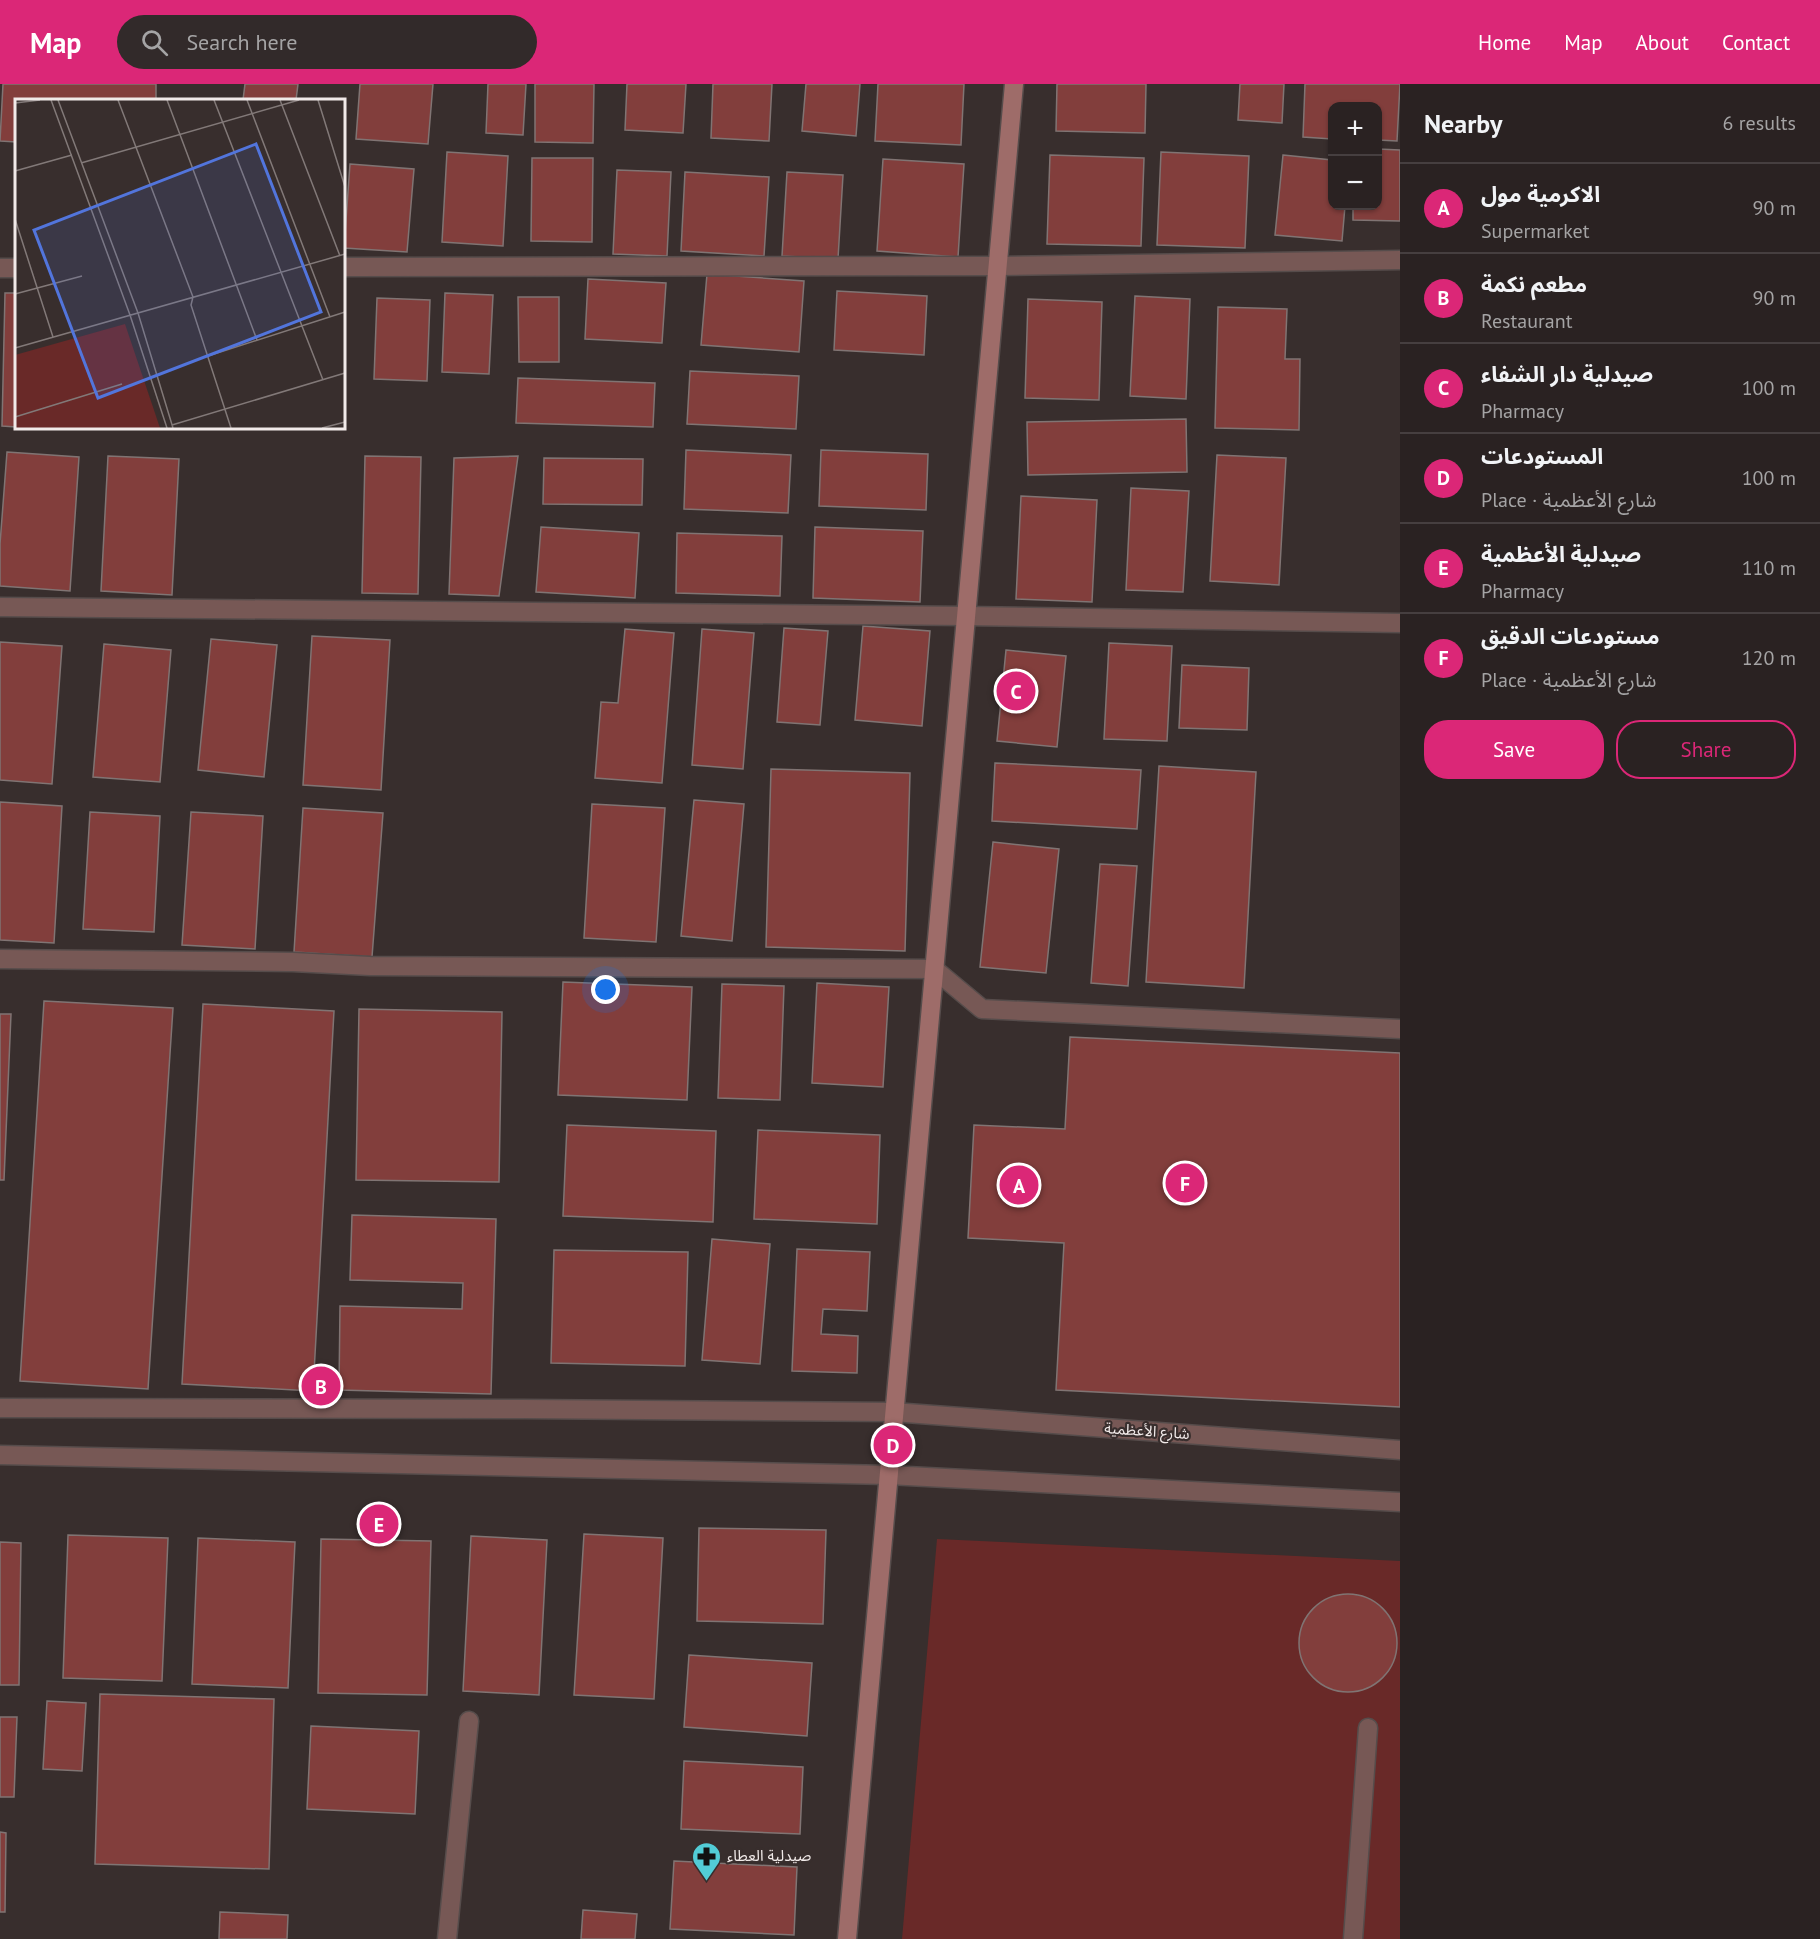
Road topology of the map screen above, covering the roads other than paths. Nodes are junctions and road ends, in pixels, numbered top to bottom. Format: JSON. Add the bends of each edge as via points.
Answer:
{"nodes":[{"id":1,"x":1014,"y":84,"type":"edge"},
{"id":2,"x":1400,"y":260,"type":"edge"},
{"id":3,"x":997,"y":266,"type":"junction"},
{"id":4,"x":345,"y":267,"type":"edge"},
{"id":5,"x":0,"y":607,"type":"edge"},
{"id":6,"x":965,"y":616,"type":"junction"},
{"id":7,"x":1400,"y":623,"type":"edge"},
{"id":8,"x":0,"y":959,"type":"edge"},
{"id":9,"x":934,"y":969,"type":"junction"},
{"id":10,"x":1400,"y":1029,"type":"edge"},
{"id":11,"x":0,"y":1408,"type":"edge"},
{"id":12,"x":893,"y":1412,"type":"junction"},
{"id":13,"x":1400,"y":1450,"type":"edge"},
{"id":14,"x":0,"y":1455,"type":"edge"},
{"id":15,"x":888,"y":1475,"type":"junction"},
{"id":16,"x":1400,"y":1502,"type":"edge"},
{"id":17,"x":469,"y":1721,"type":"dead end"},
{"id":18,"x":1368,"y":1728,"type":"dead end"},
{"id":19,"x":447,"y":1939,"type":"edge"},
{"id":20,"x":847,"y":1939,"type":"edge"},
{"id":21,"x":1353,"y":1939,"type":"edge"}],
"edges":[{"from":1,"to":3,"type":"main road"},
{"from":2,"to":3,"type":"street"},
{"from":3,"to":4,"type":"street"},
{"from":3,"to":6,"type":"main road"},
{"from":5,"to":6,"type":"street"},
{"from":6,"to":7,"type":"street"},
{"from":6,"to":9,"type":"main road"},
{"from":8,"to":9,"type":"street"},
{"from":9,"to":10,"type":"street","via":[[982,1009]]},
{"from":9,"to":12,"type":"main road"},
{"from":11,"to":12,"type":"street","name":"شارع الأعظمية"},
{"from":12,"to":13,"type":"street","name":"شارع الأعظمية"},
{"from":12,"to":15,"type":"main road"},
{"from":14,"to":15,"type":"street"},
{"from":15,"to":16,"type":"street"},
{"from":15,"to":20,"type":"main road"},
{"from":17,"to":19,"type":"street"},
{"from":18,"to":21,"type":"street"}]}
